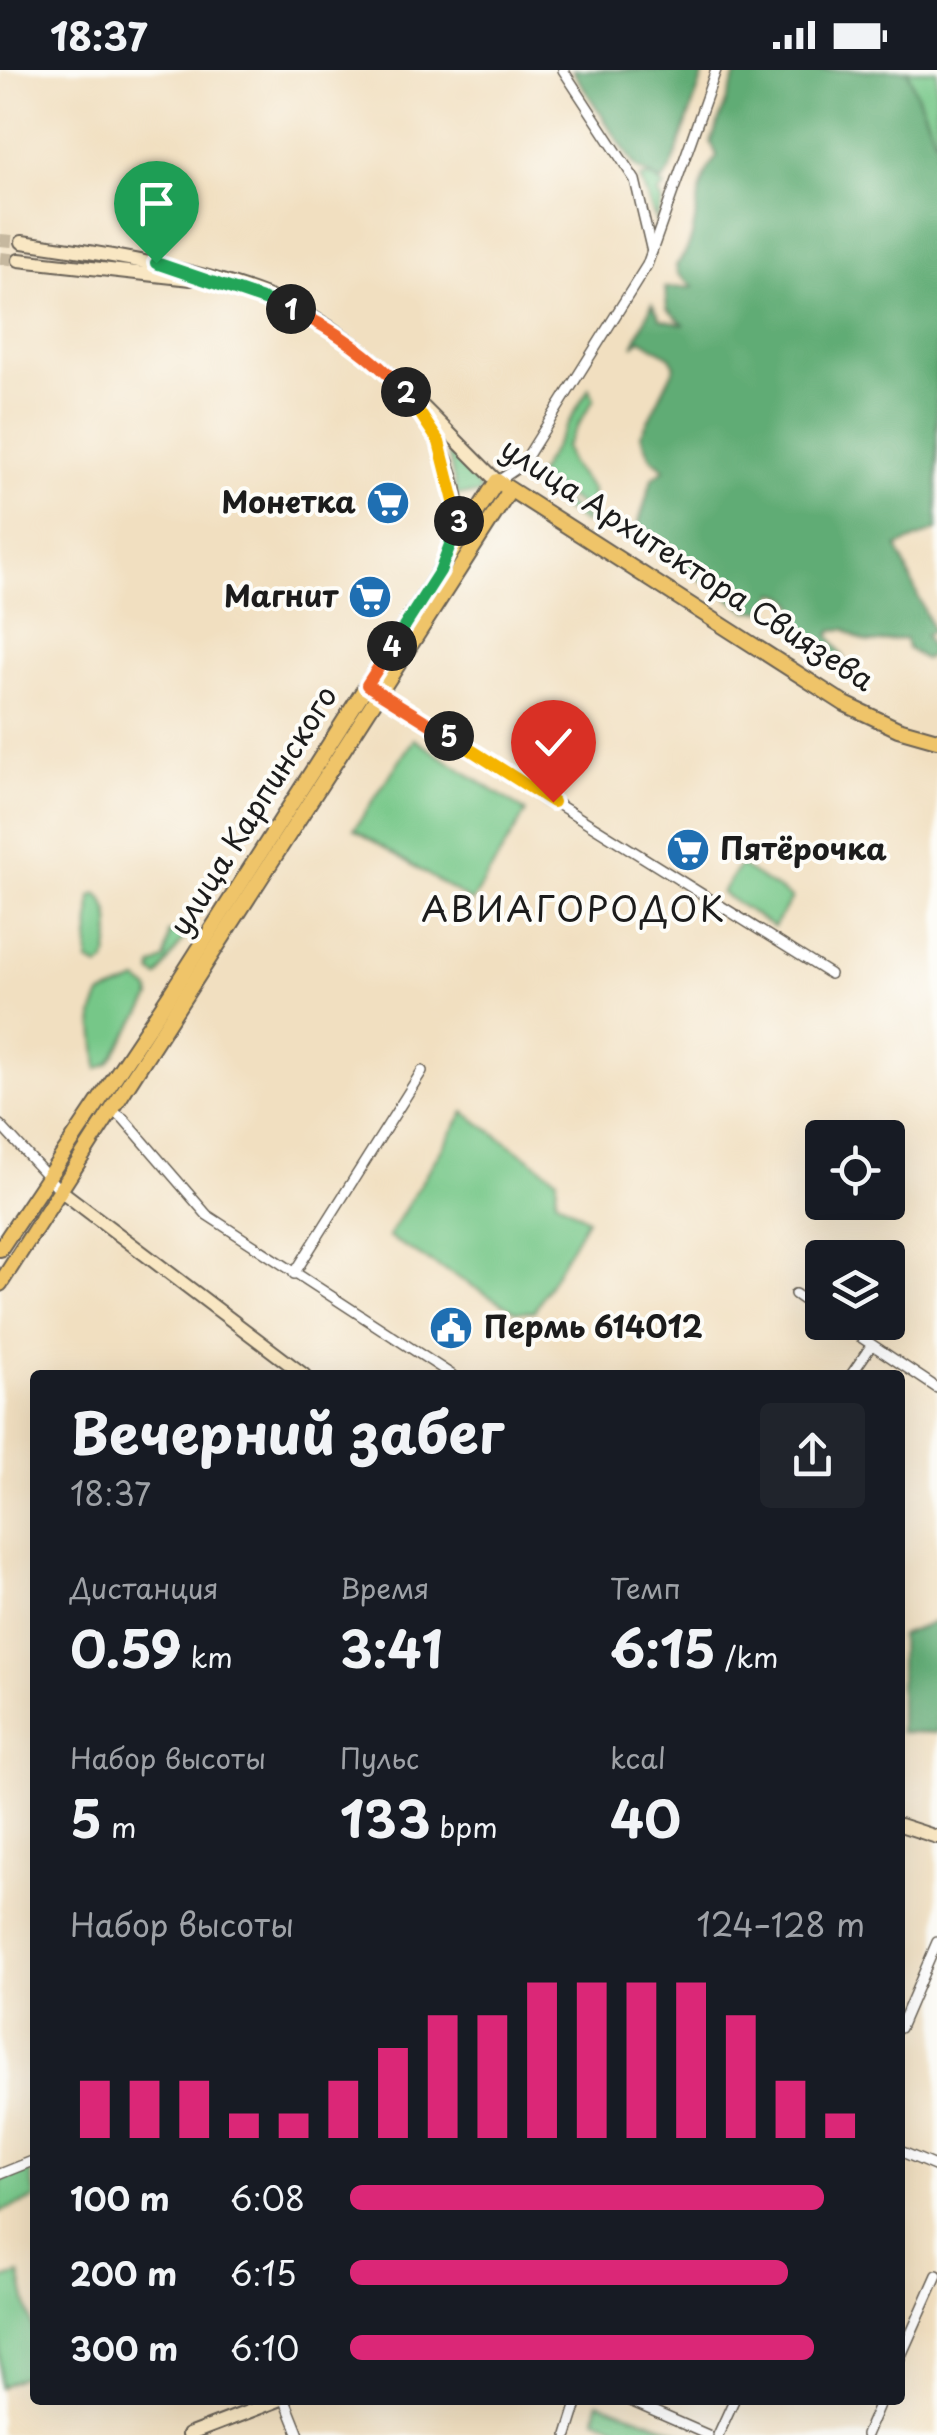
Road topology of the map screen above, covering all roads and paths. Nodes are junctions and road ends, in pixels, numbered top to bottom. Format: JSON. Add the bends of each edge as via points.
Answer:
{"nodes":[{"id":1,"x":563,"y":70,"type":"edge"},
{"id":2,"x":716,"y":70,"type":"edge"},
{"id":3,"x":22,"y":242,"type":"tunnel mouth"},
{"id":4,"x":652,"y":254,"type":"junction"},
{"id":5,"x":19,"y":260,"type":"tunnel mouth"},
{"id":6,"x":223,"y":284,"type":"junction"},
{"id":7,"x":411,"y":397,"type":"junction"},
{"id":8,"x":504,"y":486,"type":"junction"},
{"id":9,"x":440,"y":571,"type":"junction"},
{"id":10,"x":374,"y":689,"type":"junction"},
{"id":11,"x":937,"y":740,"type":"edge"},
{"id":12,"x":222,"y":925,"type":"junction"},
{"id":13,"x":830,"y":974,"type":"dead end"},
{"id":14,"x":422,"y":1070,"type":"dead end"},
{"id":15,"x":110,"y":1110,"type":"junction"},
{"id":16,"x":0,"y":1125,"type":"edge"},
{"id":17,"x":55,"y":1185,"type":"junction"},
{"id":18,"x":0,"y":1249,"type":"edge"},
{"id":19,"x":294,"y":1274,"type":"junction"},
{"id":20,"x":0,"y":1284,"type":"edge"},
{"id":21,"x":794,"y":1294,"type":"dead end"},
{"id":22,"x":805,"y":1301,"type":"edge"},
{"id":23,"x":863,"y":1340,"type":"edge"},
{"id":24,"x":871,"y":1346,"type":"junction"},
{"id":25,"x":297,"y":1370,"type":"edge"},
{"id":26,"x":444,"y":1370,"type":"edge"},
{"id":27,"x":854,"y":1370,"type":"edge"},
{"id":28,"x":937,"y":1388,"type":"edge"},
{"id":29,"x":905,"y":1827,"type":"edge"},
{"id":30,"x":937,"y":1837,"type":"edge"},
{"id":31,"x":937,"y":1942,"type":"edge"},
{"id":32,"x":905,"y":2007,"type":"edge"},
{"id":33,"x":905,"y":2153,"type":"edge"},
{"id":34,"x":30,"y":2162,"type":"edge"},
{"id":35,"x":937,"y":2167,"type":"edge"},
{"id":36,"x":0,"y":2174,"type":"edge"},
{"id":37,"x":937,"y":2275,"type":"edge"},
{"id":38,"x":905,"y":2347,"type":"edge"},
{"id":39,"x":269,"y":2405,"type":"edge"},
{"id":40,"x":284,"y":2405,"type":"edge"},
{"id":41,"x":576,"y":2405,"type":"edge"},
{"id":42,"x":639,"y":2405,"type":"edge"},
{"id":43,"x":732,"y":2405,"type":"edge"},
{"id":44,"x":880,"y":2405,"type":"edge"},
{"id":45,"x":188,"y":2435,"type":"edge"},
{"id":46,"x":299,"y":2435,"type":"edge"},
{"id":47,"x":567,"y":2435,"type":"edge"},
{"id":48,"x":708,"y":2435,"type":"edge"},
{"id":49,"x":718,"y":2435,"type":"edge"},
{"id":50,"x":866,"y":2435,"type":"edge"}],
"edges":[{"from":1,"to":4,"type":"street","via":[[635,180]]},
{"from":2,"to":4,"type":"street"},
{"from":3,"to":6,"type":"main road","name":"улица Архитектора Свиязева","via":[[129,258]]},
{"from":4,"to":8,"type":"street","via":[[620,316]]},
{"from":5,"to":6,"type":"main road","name":"улица Архитектора Свиязева"},
{"from":6,"to":7,"type":"main road","name":"улица Архитектора Свиязева","via":[[326,325]]},
{"from":7,"to":8,"type":"main road","name":"улица Архитектора Свиязева"},
{"from":7,"to":9,"type":"main road","via":[[444,456],[458,517]]},
{"from":8,"to":9,"type":"main road","name":"улица Карпинского"},
{"from":8,"to":10,"type":"main road","name":"улица Карпинского"},
{"from":8,"to":11,"type":"main road","name":"улица Архитектора Свиязева","via":[[845,704]]},
{"from":9,"to":10,"type":"main road","name":"улица Карпинского"},
{"from":10,"to":12,"type":"main road","name":"улица Карпинского"},
{"from":10,"to":13,"type":"street"},
{"from":12,"to":15,"type":"main road","name":"улица Карпинского"},
{"from":12,"to":17,"type":"main road","name":"улица Карпинского"},
{"from":14,"to":19,"type":"street"},
{"from":15,"to":17,"type":"main road","name":"улица Карпинского"},
{"from":15,"to":19,"type":"street","via":[[207,1215]]},
{"from":16,"to":17,"type":"street"},
{"from":17,"to":18,"type":"main road","name":"улица Карпинского"},
{"from":17,"to":20,"type":"main road","name":"улица Карпинского"},
{"from":17,"to":25,"type":"main road"},
{"from":19,"to":26,"type":"street"},
{"from":21,"to":22,"type":"street"},
{"from":23,"to":24,"type":"street"},
{"from":24,"to":27,"type":"street"},
{"from":24,"to":28,"type":"street"},
{"from":29,"to":30,"type":"main road"},
{"from":31,"to":32,"type":"street"},
{"from":33,"to":35,"type":"street"},
{"from":34,"to":36,"type":"street"},
{"from":37,"to":38,"type":"street"},
{"from":39,"to":45,"type":"main road"},
{"from":40,"to":46,"type":"street"},
{"from":41,"to":47,"type":"street"},
{"from":42,"to":48,"type":"street"},
{"from":43,"to":49,"type":"street"},
{"from":44,"to":50,"type":"street"}]}
